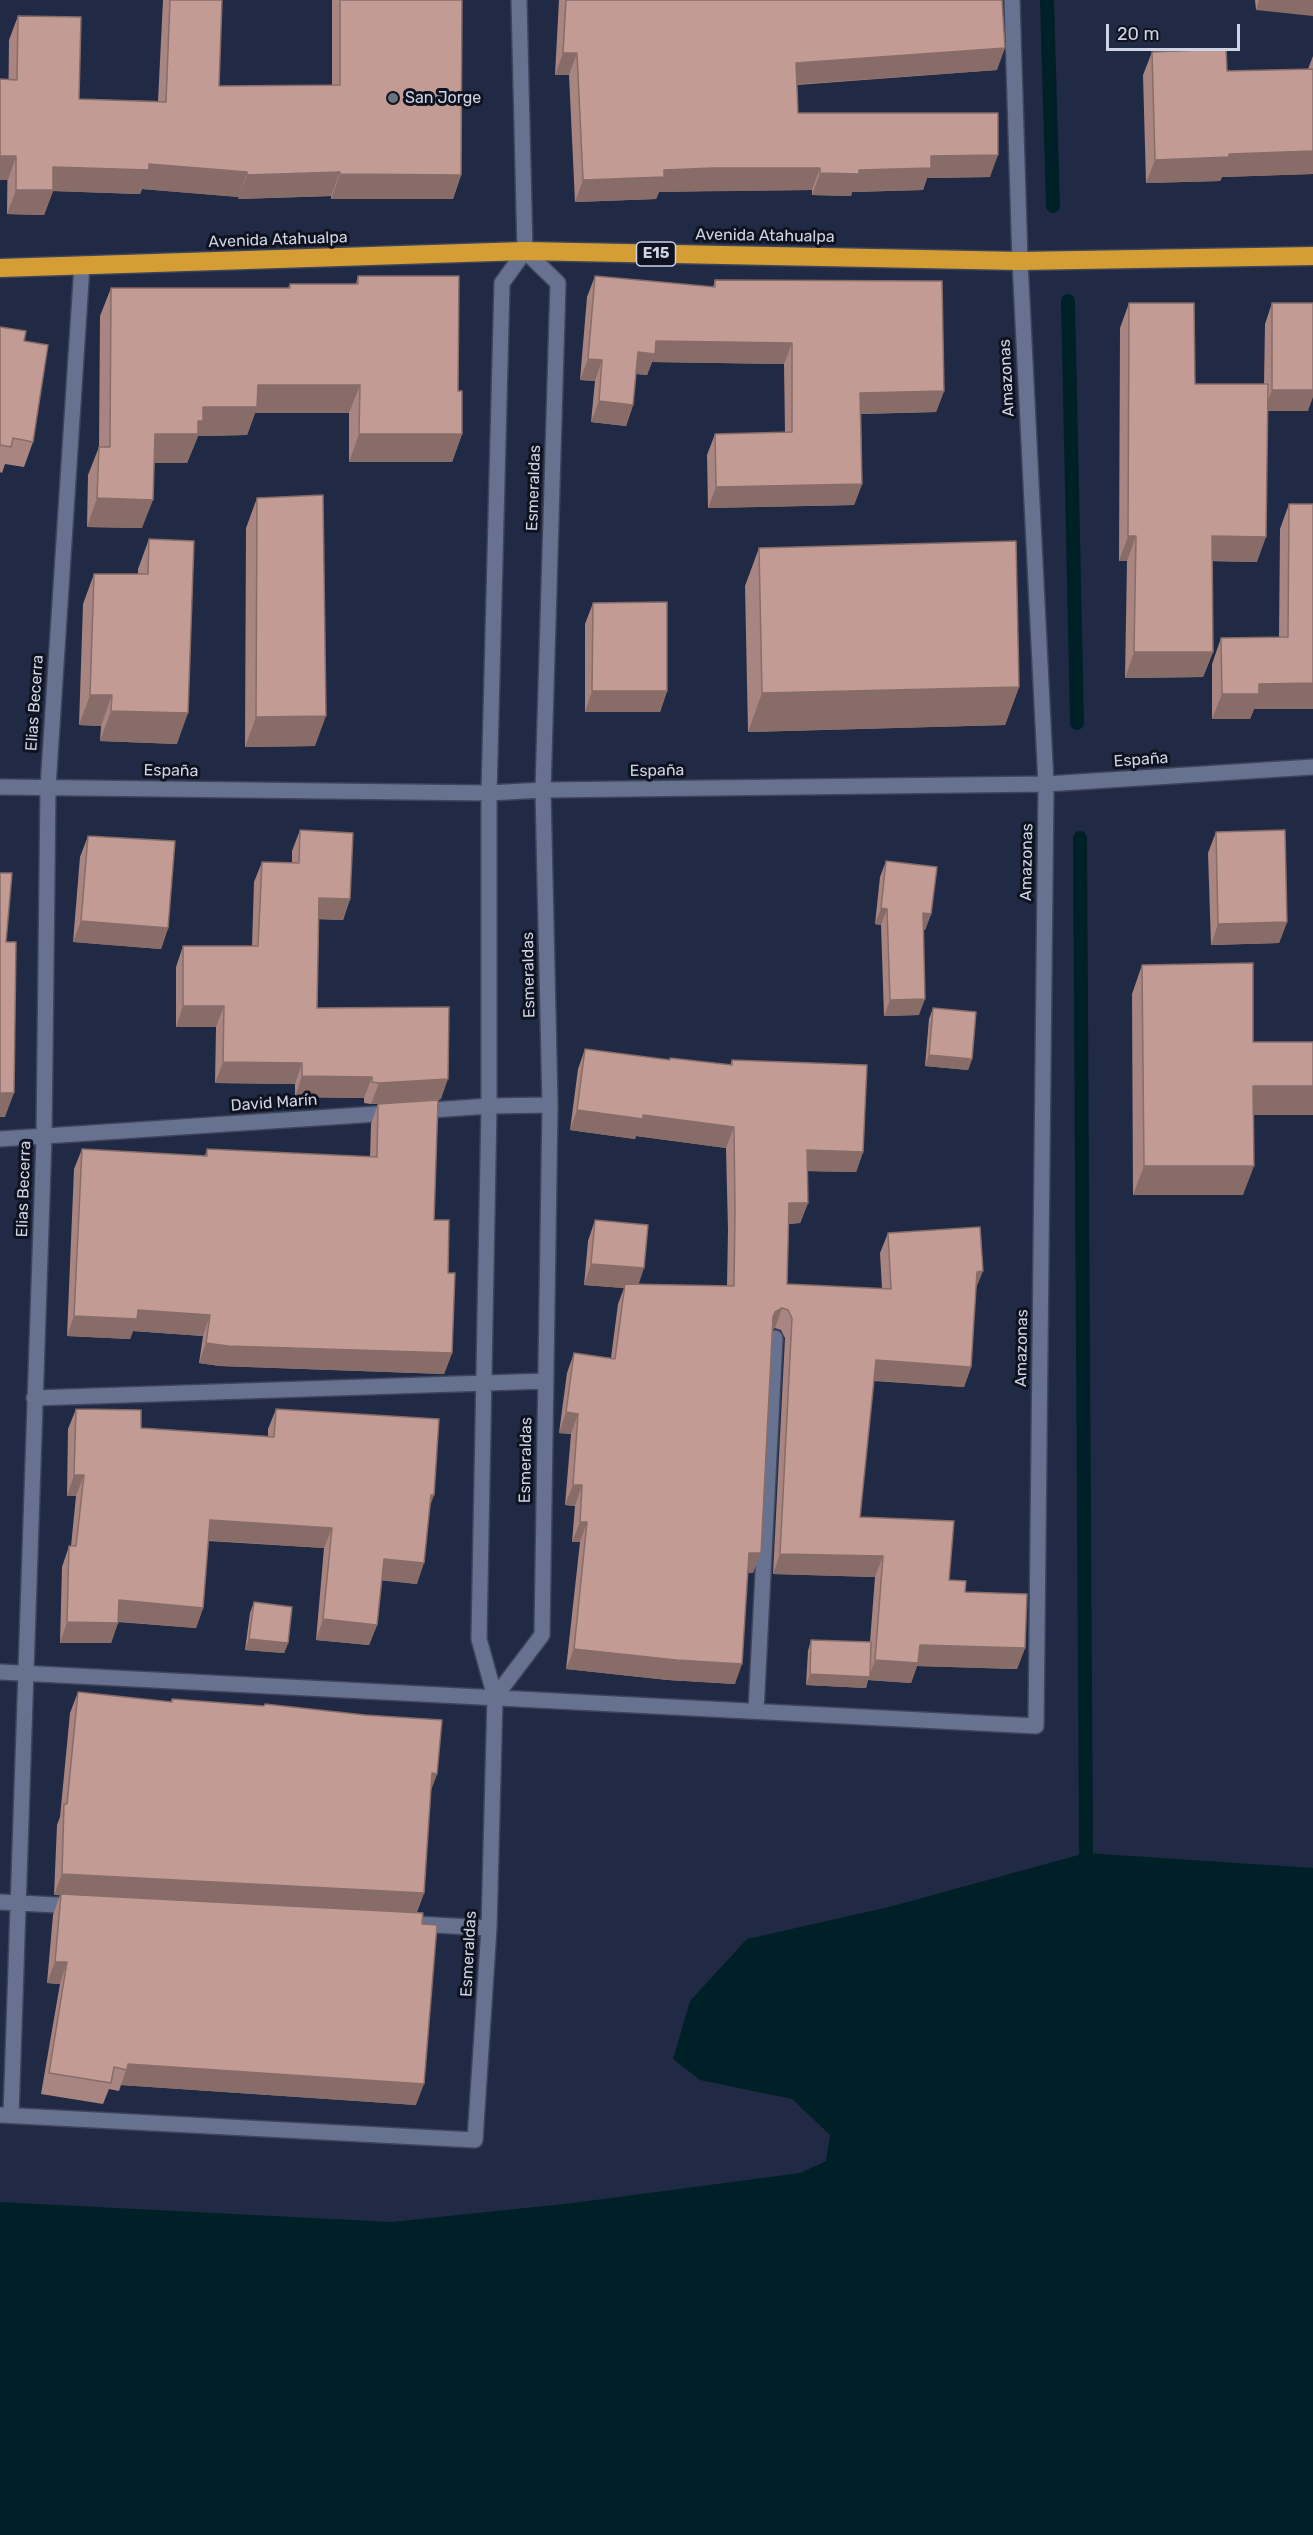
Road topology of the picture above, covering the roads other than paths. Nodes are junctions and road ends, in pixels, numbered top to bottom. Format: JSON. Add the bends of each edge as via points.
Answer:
{"nodes":[{"id":1,"x":519,"y":0,"type":"edge"},
{"id":2,"x":1012,"y":0,"type":"edge"},
{"id":3,"x":525,"y":251,"type":"junction"},
{"id":4,"x":1313,"y":256,"type":"edge"},
{"id":5,"x":1020,"y":261,"type":"junction"},
{"id":6,"x":81,"y":266,"type":"junction"},
{"id":7,"x":0,"y":268,"type":"edge"},
{"id":8,"x":1313,"y":767,"type":"edge"},
{"id":9,"x":1046,"y":784,"type":"junction"},
{"id":10,"x":0,"y":787,"type":"edge"},
{"id":11,"x":48,"y":787,"type":"junction"},
{"id":12,"x":543,"y":790,"type":"junction"},
{"id":13,"x":489,"y":793,"type":"junction"},
{"id":14,"x":550,"y":1105,"type":"junction"},
{"id":15,"x":489,"y":1106,"type":"junction"},
{"id":16,"x":44,"y":1138,"type":"junction"},
{"id":17,"x":0,"y":1139,"type":"edge"},
{"id":18,"x":775,"y":1338,"type":"edge"},
{"id":19,"x":546,"y":1381,"type":"junction"},
{"id":20,"x":484,"y":1385,"type":"junction"},
{"id":21,"x":34,"y":1398,"type":"junction"},
{"id":22,"x":0,"y":1672,"type":"edge"},
{"id":23,"x":26,"y":1673,"type":"junction"},
{"id":24,"x":495,"y":1697,"type":"junction"},
{"id":25,"x":756,"y":1711,"type":"junction"},
{"id":26,"x":0,"y":1902,"type":"edge"},
{"id":27,"x":18,"y":1903,"type":"junction"},
{"id":28,"x":88,"y":1907,"type":"edge"},
{"id":29,"x":395,"y":1923,"type":"edge"},
{"id":30,"x":489,"y":1928,"type":"junction"},
{"id":31,"x":5,"y":2115,"type":"edge"}],
"edges":[{"from":1,"to":3,"type":"street"},
{"from":2,"to":5,"type":"street","name":"Amazonas"},
{"from":3,"to":5,"type":"highway","name":"Avenida Atahualpa","number":"E15"},
{"from":3,"to":6,"type":"highway","name":"Avenida Atahualpa","number":"E15"},
{"from":3,"to":12,"type":"street","name":"Esmeraldas","via":[[558,283]]},
{"from":3,"to":13,"type":"street","name":"Esmeraldas","via":[[502,283]]},
{"from":4,"to":5,"type":"highway","name":"Avenida Atahualpa","number":"E15"},
{"from":5,"to":9,"type":"street","name":"Amazonas"},
{"from":6,"to":7,"type":"highway","name":"Avenida Atahualpa","number":"E15"},
{"from":6,"to":11,"type":"street","name":"Elias Becerra"},
{"from":8,"to":9,"type":"street","name":"España"},
{"from":9,"to":12,"type":"street","name":"España"},
{"from":9,"to":25,"type":"street","name":"Amazonas","via":[[1036,1726]]},
{"from":10,"to":11,"type":"street","name":"España"},
{"from":11,"to":13,"type":"street","name":"España"},
{"from":11,"to":16,"type":"street","name":"Elias Becerra"},
{"from":12,"to":13,"type":"street","name":"España"},
{"from":12,"to":14,"type":"street","name":"Esmeraldas"},
{"from":13,"to":15,"type":"street","name":"Esmeraldas"},
{"from":14,"to":15,"type":"street","name":"David Marín"},
{"from":14,"to":19,"type":"street","name":"Esmeraldas"},
{"from":15,"to":16,"type":"street","name":"David Marín"},
{"from":15,"to":20,"type":"street","name":"Esmeraldas"},
{"from":16,"to":17,"type":"street","name":"David Marín"},
{"from":16,"to":21,"type":"street","name":"Elias Becerra"},
{"from":18,"to":25,"type":"street"},
{"from":19,"to":20,"type":"street"},
{"from":19,"to":24,"type":"street","name":"Esmeraldas","via":[[542,1635]]},
{"from":20,"to":21,"type":"street"},
{"from":20,"to":24,"type":"street","name":"Esmeraldas","via":[[479,1640]]},
{"from":21,"to":23,"type":"street","name":"Elias Becerra"},
{"from":22,"to":23,"type":"street"},
{"from":23,"to":24,"type":"street"},
{"from":23,"to":27,"type":"street","name":"Elias Becerra"},
{"from":24,"to":25,"type":"street"},
{"from":24,"to":30,"type":"street","name":"Esmeraldas"},
{"from":26,"to":27,"type":"street"},
{"from":27,"to":28,"type":"street"},
{"from":27,"to":31,"type":"street","name":"Elias Becerra"},
{"from":29,"to":30,"type":"street"},
{"from":30,"to":31,"type":"street","name":"Esmeraldas","via":[[475,2140]]}]}
